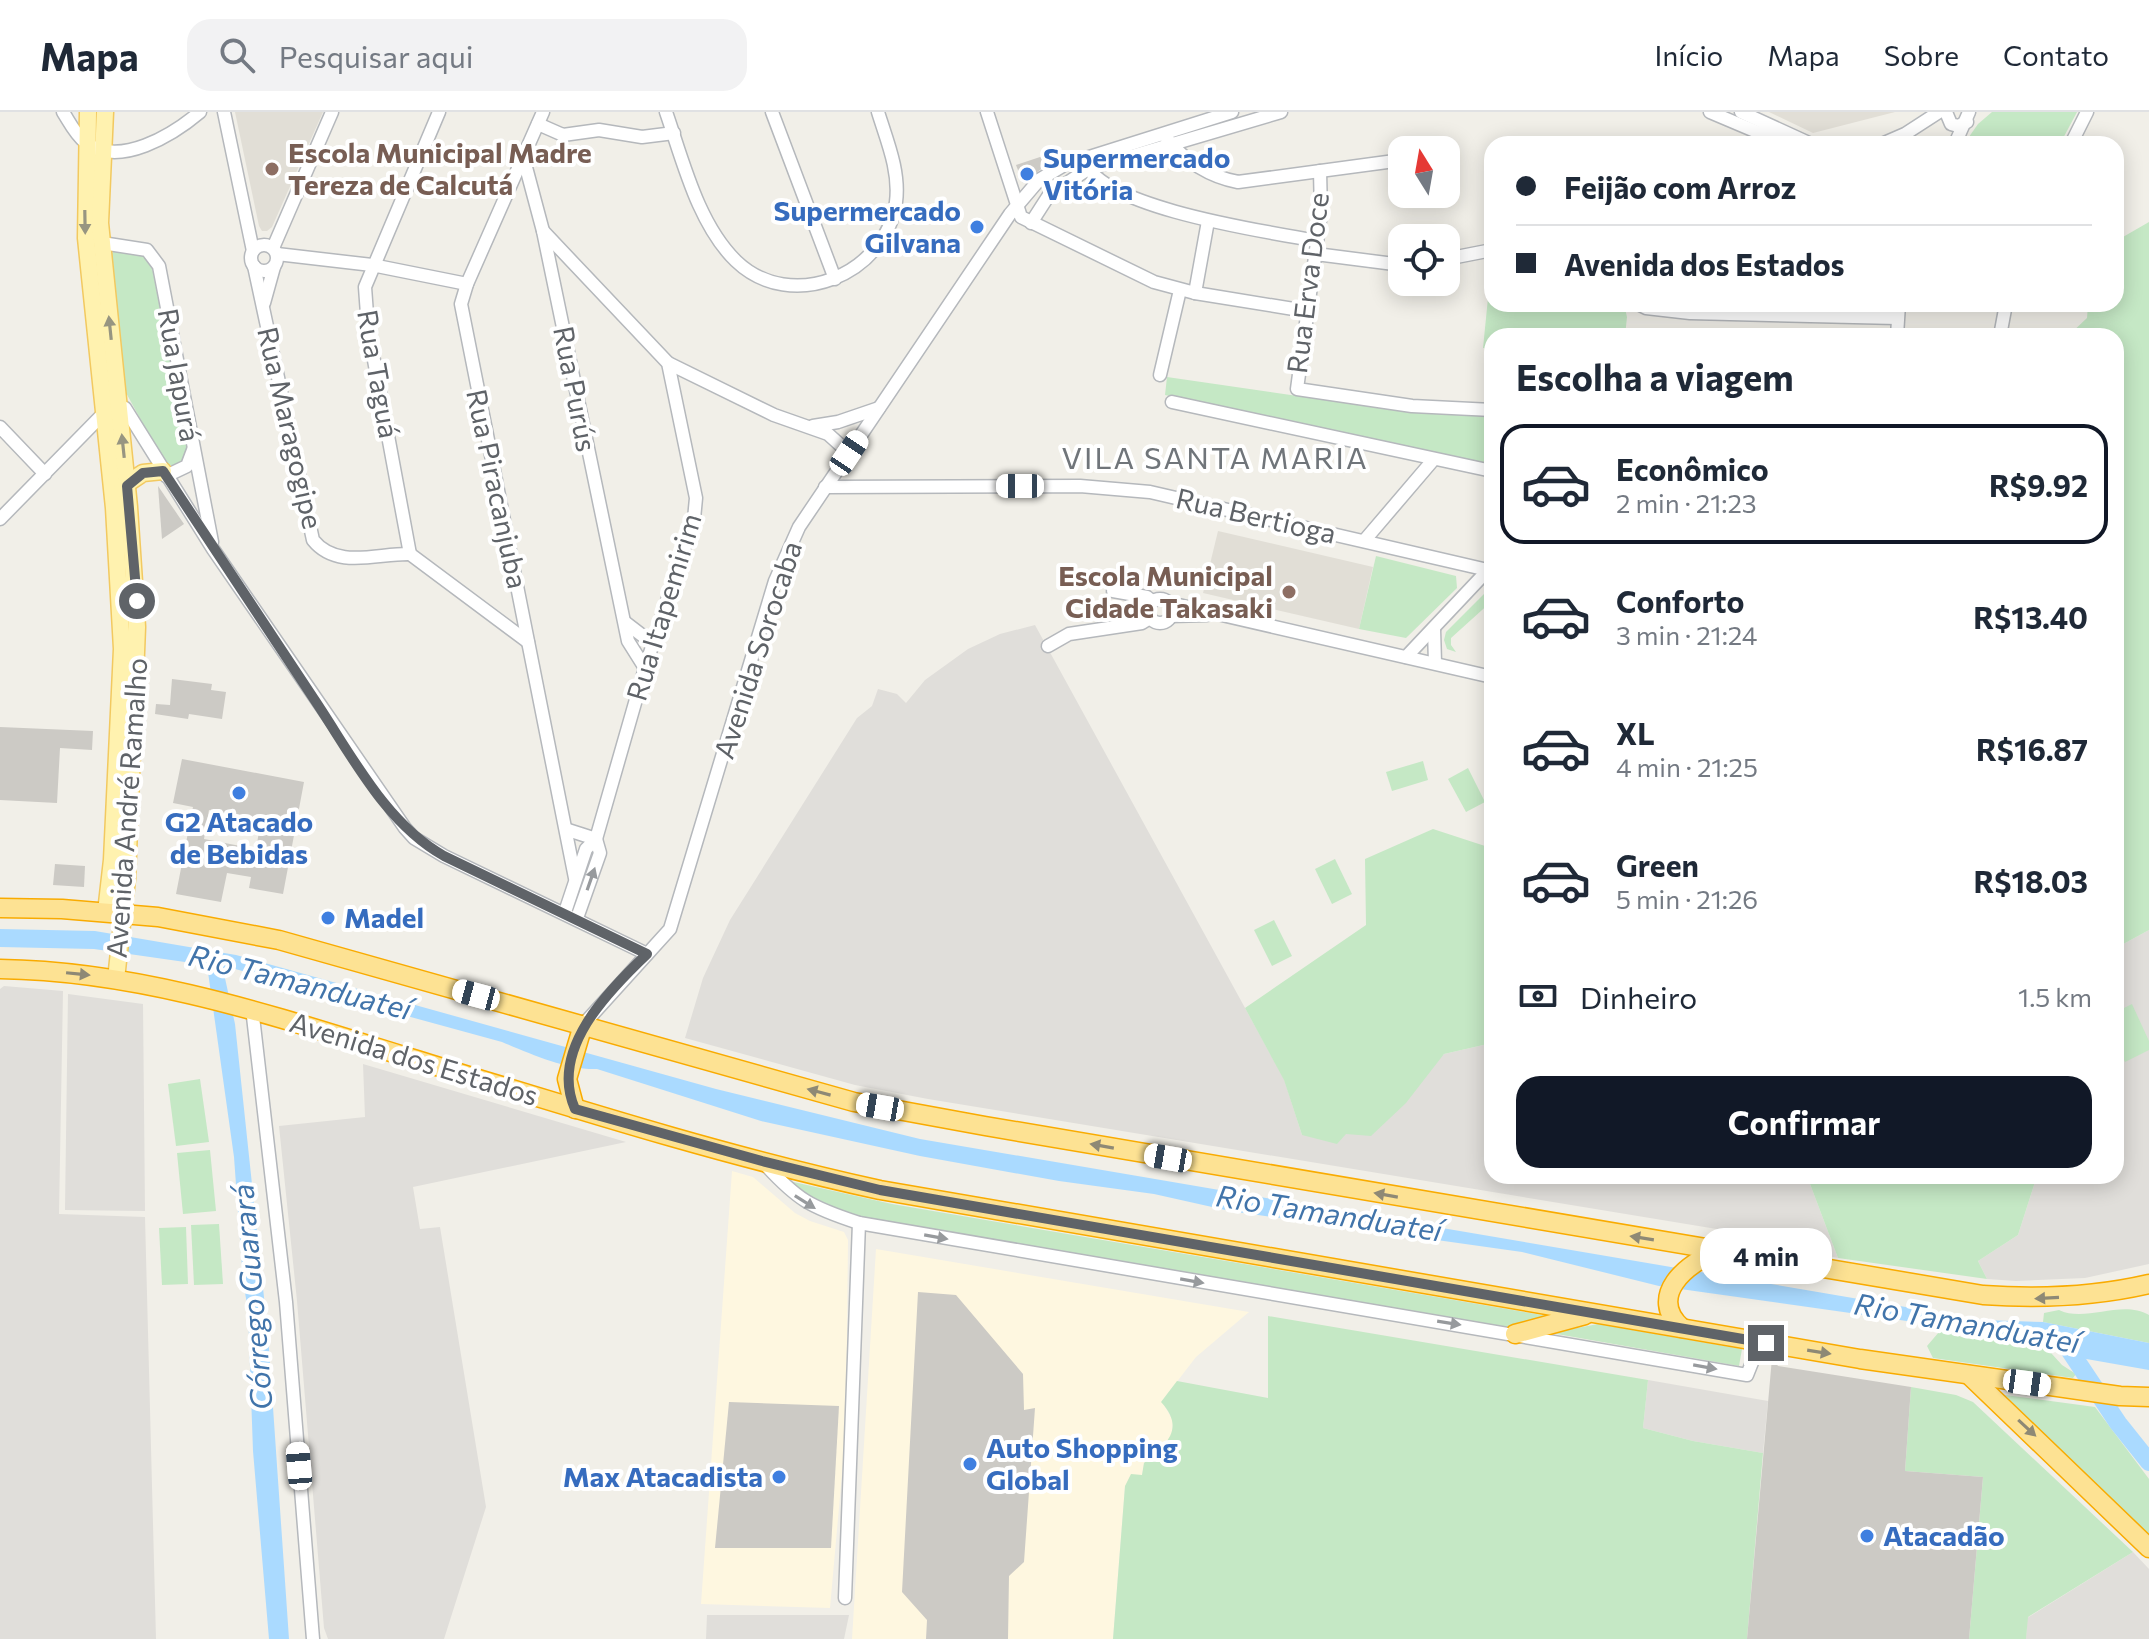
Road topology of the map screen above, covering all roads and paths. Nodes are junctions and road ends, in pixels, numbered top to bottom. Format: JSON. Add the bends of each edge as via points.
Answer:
{"nodes":[{"id":1,"x":105,"y":112,"type":"edge"},
{"id":2,"x":200,"y":112,"type":"edge"},
{"id":3,"x":224,"y":112,"type":"edge"},
{"id":4,"x":332,"y":112,"type":"edge"},
{"id":5,"x":439,"y":112,"type":"edge"},
{"id":6,"x":666,"y":112,"type":"edge"},
{"id":7,"x":772,"y":112,"type":"edge"},
{"id":8,"x":878,"y":112,"type":"edge"},
{"id":9,"x":987,"y":112,"type":"edge"},
{"id":10,"x":1232,"y":112,"type":"edge"},
{"id":11,"x":1281,"y":112,"type":"edge"},
{"id":12,"x":1710,"y":112,"type":"edge"},
{"id":13,"x":1741,"y":112,"type":"edge"},
{"id":14,"x":1939,"y":112,"type":"edge"},
{"id":15,"x":1981,"y":112,"type":"edge"},
{"id":16,"x":2087,"y":112,"type":"edge"},
{"id":17,"x":66,"y":116,"type":"edge"},
{"id":18,"x":88,"y":118,"type":"edge"},
{"id":19,"x":540,"y":118,"type":"edge"},
{"id":20,"x":1968,"y":118,"type":"edge"},
{"id":21,"x":1949,"y":120,"type":"edge"},
{"id":22,"x":1921,"y":124,"type":"junction"},
{"id":23,"x":227,"y":128,"type":"junction"},
{"id":24,"x":674,"y":133,"type":"junction"},
{"id":25,"x":1778,"y":136,"type":"edge"},
{"id":26,"x":1790,"y":136,"type":"edge"},
{"id":27,"x":1898,"y":136,"type":"edge"},
{"id":28,"x":1958,"y":136,"type":"edge"},
{"id":29,"x":2075,"y":136,"type":"edge"},
{"id":30,"x":1166,"y":138,"type":"junction"},
{"id":31,"x":98,"y":143,"type":"junction"},
{"id":32,"x":523,"y":156,"type":"junction"},
{"id":33,"x":1388,"y":162,"type":"edge"},
{"id":34,"x":1086,"y":163,"type":"junction"},
{"id":35,"x":1320,"y":171,"type":"junction"},
{"id":36,"x":1017,"y":205,"type":"junction"},
{"id":37,"x":1208,"y":221,"type":"junction"},
{"id":38,"x":1031,"y":223,"type":"junction"},
{"id":39,"x":543,"y":231,"type":"junction"},
{"id":40,"x":102,"y":243,"type":"junction"},
{"id":41,"x":1317,"y":248,"type":"junction"},
{"id":42,"x":1484,"y":252,"type":"edge"},
{"id":43,"x":268,"y":253,"type":"junction"},
{"id":44,"x":1460,"y":256,"type":"edge"},
{"id":45,"x":1388,"y":262,"type":"edge"},
{"id":46,"x":372,"y":265,"type":"junction"},
{"id":47,"x":254,"y":266,"type":"junction"},
{"id":48,"x":835,"y":279,"type":"junction"},
{"id":49,"x":467,"y":284,"type":"junction"},
{"id":50,"x":1180,"y":290,"type":"junction"},
{"id":51,"x":1195,"y":293,"type":"junction"},
{"id":52,"x":263,"y":306,"type":"junction"},
{"id":53,"x":1306,"y":311,"type":"junction"},
{"id":54,"x":1681,"y":312,"type":"edge"},
{"id":55,"x":1898,"y":312,"type":"edge"},
{"id":56,"x":1897,"y":318,"type":"junction"},
{"id":57,"x":1897,"y":328,"type":"edge"},
{"id":58,"x":668,"y":363,"type":"junction"},
{"id":59,"x":1160,"y":375,"type":"dead end"},
{"id":60,"x":1172,"y":402,"type":"dead end"},
{"id":61,"x":118,"y":405,"type":"junction"},
{"id":62,"x":879,"y":408,"type":"junction"},
{"id":63,"x":1484,"y":410,"type":"edge"},
{"id":64,"x":103,"y":414,"type":"junction"},
{"id":65,"x":0,"y":427,"type":"edge"},
{"id":66,"x":806,"y":427,"type":"junction"},
{"id":67,"x":193,"y":450,"type":"junction"},
{"id":68,"x":849,"y":453,"type":"junction"},
{"id":69,"x":1434,"y":459,"type":"junction"},
{"id":70,"x":1484,"y":469,"type":"edge"},
{"id":71,"x":164,"y":473,"type":"junction"},
{"id":72,"x":45,"y":474,"type":"junction"},
{"id":73,"x":119,"y":486,"type":"junction"},
{"id":74,"x":825,"y":487,"type":"junction"},
{"id":75,"x":0,"y":519,"type":"edge"},
{"id":76,"x":1364,"y":541,"type":"junction"},
{"id":77,"x":213,"y":549,"type":"junction"},
{"id":78,"x":410,"y":554,"type":"junction"},
{"id":79,"x":1484,"y":570,"type":"edge"},
{"id":80,"x":1484,"y":577,"type":"edge"},
{"id":81,"x":1113,"y":591,"type":"dead end"},
{"id":82,"x":1152,"y":601,"type":"junction"},
{"id":83,"x":1170,"y":610,"type":"junction"},
{"id":84,"x":1150,"y":618,"type":"junction"},
{"id":85,"x":626,"y":623,"type":"junction"},
{"id":86,"x":1434,"y":629,"type":"junction"},
{"id":87,"x":528,"y":642,"type":"junction"},
{"id":88,"x":652,"y":643,"type":"junction"},
{"id":89,"x":1048,"y":646,"type":"dead end"},
{"id":90,"x":1406,"y":657,"type":"junction"},
{"id":91,"x":1435,"y":663,"type":"junction"},
{"id":92,"x":645,"y":668,"type":"junction"},
{"id":93,"x":1484,"y":675,"type":"edge"},
{"id":94,"x":568,"y":830,"type":"junction"},
{"id":95,"x":596,"y":839,"type":"junction"},
{"id":96,"x":575,"y":878,"type":"junction"},
{"id":97,"x":0,"y":908,"type":"edge"},
{"id":98,"x":571,"y":915,"type":"junction"},
{"id":99,"x":117,"y":918,"type":"junction"},
{"id":100,"x":647,"y":954,"type":"junction"},
{"id":101,"x":0,"y":969,"type":"edge"},
{"id":102,"x":117,"y":971,"type":"junction"},
{"id":103,"x":246,"y":1007,"type":"junction"},
{"id":104,"x":581,"y":1033,"type":"junction"},
{"id":105,"x":575,"y":1109,"type":"junction"},
{"id":106,"x":762,"y":1161,"type":"junction"},
{"id":107,"x":859,"y":1223,"type":"junction"},
{"id":108,"x":1719,"y":1251,"type":"junction"},
{"id":109,"x":2149,"y":1284,"type":"edge"},
{"id":110,"x":2125,"y":1290,"type":"junction"},
{"id":111,"x":2149,"y":1298,"type":"edge"},
{"id":112,"x":1592,"y":1313,"type":"junction"},
{"id":113,"x":1682,"y":1328,"type":"junction"},
{"id":114,"x":1515,"y":1334,"type":"junction"},
{"id":115,"x":1766,"y":1343,"type":"junction"},
{"id":116,"x":1969,"y":1375,"type":"junction"},
{"id":117,"x":2149,"y":1397,"type":"edge"},
{"id":118,"x":2149,"y":1548,"type":"edge"},
{"id":119,"x":845,"y":1598,"type":"dead end"},
{"id":120,"x":313,"y":1639,"type":"edge"}],
"edges":[{"from":1,"to":31,"type":"main road","name":"Avenida André Ramalho"},
{"from":2,"to":23,"type":"street"},
{"from":2,"to":31,"type":"street","via":[[171,135],[131,149]]},
{"from":3,"to":23,"type":"street"},
{"from":4,"to":43,"type":"street","name":"Rua Maragogipe"},
{"from":5,"to":46,"type":"street","name":"Rua Taguá"},
{"from":6,"to":24,"type":"street"},
{"from":7,"to":48,"type":"street"},
{"from":8,"to":48,"type":"street","via":[[894,166],[895,208],[872,252]]},
{"from":9,"to":36,"type":"street"},
{"from":10,"to":30,"type":"street","name":"Avenida Sorocaba"},
{"from":11,"to":30,"type":"street","name":"Avenida Sorocaba"},
{"from":12,"to":25,"type":"street"},
{"from":13,"to":26,"type":"street"},
{"from":14,"to":22,"type":"street"},
{"from":15,"to":20,"type":"street"},
{"from":16,"to":29,"type":"street"},
{"from":17,"to":18,"type":"street"},
{"from":17,"to":31,"type":"street","via":[[74,132]]},
{"from":18,"to":31,"type":"main road","name":"Avenida André Ramalho"},
{"from":19,"to":24,"type":"street","via":[[563,135],[599,130],[642,137]]},
{"from":19,"to":32,"type":"street","name":"Rua Piracanjuba"},
{"from":20,"to":21,"type":"street","via":[[1958,126]]},
{"from":20,"to":28,"type":"street"},
{"from":21,"to":22,"type":"street"},
{"from":22,"to":27,"type":"street"},
{"from":23,"to":43,"type":"street","via":[[249,232]]},
{"from":24,"to":48,"type":"street","via":[[714,233],[736,261],[782,285]]},
{"from":30,"to":34,"type":"street","name":"Avenida Sorocaba"},
{"from":30,"to":35,"type":"street","via":[[1200,169],[1227,180]]},
{"from":31,"to":40,"type":"main road","name":"Avenida André Ramalho"},
{"from":31,"to":64,"type":"main road","name":"Avenida André Ramalho","one_way":true,"via":[[85,229]]},
{"from":32,"to":39,"type":"street","name":"Rua Purús"},
{"from":32,"to":49,"type":"street","name":"Rua Piracanjuba"},
{"from":33,"to":35,"type":"street"},
{"from":34,"to":36,"type":"street","name":"Avenida Sorocaba","via":[[1047,174]]},
{"from":34,"to":37,"type":"street","via":[[1097,178],[1149,204]]},
{"from":34,"to":38,"type":"street","via":[[1049,195]]},
{"from":35,"to":41,"type":"street","name":"Rua Erva Doce"},
{"from":36,"to":38,"type":"street","via":[[1021,217]]},
{"from":36,"to":62,"type":"street","name":"Avenida Sorocaba"},
{"from":37,"to":41,"type":"street"},
{"from":37,"to":51,"type":"street"},
{"from":38,"to":50,"type":"street"},
{"from":39,"to":58,"type":"street"},
{"from":39,"to":85,"type":"street","name":"Rua Purús"},
{"from":61,"to":40,"type":"main road","name":"Avenida André Ramalho","one_way":true},
{"from":40,"to":67,"type":"street","name":"Rua Japurá","via":[[147,250],[159,266]]},
{"from":41,"to":45,"type":"street"},
{"from":41,"to":53,"type":"street","name":"Rua Erva Doce"},
{"from":42,"to":44,"type":"street"},
{"from":43,"to":46,"type":"street"},
{"from":43,"to":47,"type":"street","name":"Rua Maragogipe","via":[[251,257]]},
{"from":43,"to":47,"type":"street","via":[[262,271]]},
{"from":43,"to":52,"type":"street","name":"Rua Maragogipe"},
{"from":46,"to":49,"type":"street"},
{"from":46,"to":78,"type":"street","name":"Rua Taguá","via":[[365,305]]},
{"from":47,"to":52,"type":"street","name":"Rua Maragogipe"},
{"from":49,"to":87,"type":"street","name":"Rua Piracanjuba","via":[[461,314]]},
{"from":50,"to":51,"type":"street"},
{"from":50,"to":59,"type":"street"},
{"from":51,"to":53,"type":"street"},
{"from":52,"to":78,"type":"street","name":"Rua Maragogipe","via":[[313,540],[326,553],[347,558]]},
{"from":53,"to":63,"type":"street","name":"Rua Erva Doce","via":[[1295,384],[1301,391]]},
{"from":54,"to":56,"type":"street"},
{"from":55,"to":56,"type":"street"},
{"from":56,"to":57,"type":"street"},
{"from":58,"to":66,"type":"street"},
{"from":58,"to":88,"type":"street","name":"Rua Itapemirim","via":[[696,509]]},
{"from":60,"to":69,"type":"street"},
{"from":61,"to":64,"type":"street"},
{"from":61,"to":71,"type":"street","via":[[131,415]]},
{"from":73,"to":61,"type":"main road","name":"Avenida André Ramalho","one_way":true},
{"from":62,"to":66,"type":"street"},
{"from":62,"to":68,"type":"street","name":"Avenida Sorocaba"},
{"from":64,"to":72,"type":"street"},
{"from":64,"to":73,"type":"main road","name":"Avenida André Ramalho"},
{"from":65,"to":72,"type":"street"},
{"from":66,"to":68,"type":"street","via":[[828,434]]},
{"from":67,"to":71,"type":"street","via":[[187,466]]},
{"from":67,"to":77,"type":"street","name":"Rua Japurá"},
{"from":68,"to":74,"type":"street","name":"Avenida Sorocaba"},
{"from":69,"to":70,"type":"street"},
{"from":69,"to":76,"type":"street"},
{"from":71,"to":73,"type":"main road","via":[[143,473]]},
{"from":71,"to":77,"type":"street"},
{"from":72,"to":75,"type":"street"},
{"from":73,"to":99,"type":"main road","name":"Avenida André Ramalho","via":[[137,627]]},
{"from":74,"to":76,"type":"street","name":"Rua Bertioga","via":[[1125,489]]},
{"from":74,"to":100,"type":"street","name":"Avenida Sorocaba","via":[[799,527],[775,581],[678,909],[670,929]]},
{"from":76,"to":79,"type":"street","name":"Rua Bertioga"},
{"from":77,"to":98,"type":"street","via":[[405,828],[444,856]]},
{"from":78,"to":87,"type":"street"},
{"from":80,"to":86,"type":"street"},
{"from":81,"to":82,"type":"street"},
{"from":82,"to":83,"type":"street","via":[[1161,598]]},
{"from":82,"to":84,"type":"street"},
{"from":83,"to":84,"type":"street","via":[[1159,623]]},
{"from":83,"to":90,"type":"street","via":[[1218,615]]},
{"from":84,"to":89,"type":"street","via":[[1069,634]]},
{"from":85,"to":88,"type":"street"},
{"from":85,"to":92,"type":"street","name":"Rua Purús","via":[[628,641]]},
{"from":86,"to":90,"type":"street"},
{"from":86,"to":91,"type":"street"},
{"from":87,"to":94,"type":"street","name":"Rua Piracanjuba"},
{"from":88,"to":92,"type":"street","name":"Rua Itapemirim"},
{"from":90,"to":91,"type":"street"},
{"from":91,"to":93,"type":"street"},
{"from":92,"to":95,"type":"street","name":"Rua Itapemirim"},
{"from":94,"to":95,"type":"street"},
{"from":94,"to":96,"type":"street","name":"Rua Piracanjuba"},
{"from":95,"to":96,"type":"street","name":"Rua Itapemirim","via":[[586,849]]},
{"from":98,"to":95,"type":"street","name":"Rua Itapemirim","one_way":true,"via":[[600,853]]},
{"from":96,"to":98,"type":"street","name":"Rua Itapemirim"},
{"from":97,"to":99,"type":"highway"},
{"from":98,"to":100,"type":"street"},
{"from":99,"to":102,"type":"main road","name":"Avenida André Ramalho"},
{"from":99,"to":104,"type":"highway","via":[[226,928],[279,940]]},
{"from":100,"to":104,"type":"street","name":"Avenida Sorocaba"},
{"from":101,"to":102,"type":"highway","name":"Avenida dos Estados","one_way":true},
{"from":102,"to":103,"type":"highway","name":"Avenida dos Estados"},
{"from":103,"to":105,"type":"highway","name":"Avenida dos Estados"},
{"from":103,"to":120,"type":"street","via":[[286,1302]]},
{"from":104,"to":105,"type":"highway","via":[[567,1079]]},
{"from":108,"to":104,"type":"highway","one_way":true,"via":[[854,1102]]},
{"from":105,"to":106,"type":"highway","name":"Avenida dos Estados"},
{"from":106,"to":107,"type":"street","one_way":true,"via":[[806,1204]]},
{"from":106,"to":112,"type":"highway","name":"Avenida dos Estados","via":[[880,1190]]},
{"from":107,"to":114,"type":"street","one_way":true},
{"from":107,"to":119,"type":"street"},
{"from":110,"to":108,"type":"highway","one_way":true,"via":[[2045,1298],[1983,1295]]},
{"from":108,"to":113,"type":"highway","via":[[1698,1261],[1667,1296],[1671,1318]]},
{"from":109,"to":110,"type":"highway"},
{"from":110,"to":111,"type":"highway"},
{"from":112,"to":113,"type":"highway","name":"Avenida dos Estados"},
{"from":112,"to":114,"type":"highway"},
{"from":113,"to":115,"type":"highway","name":"Avenida dos Estados"},
{"from":114,"to":115,"type":"street","one_way":true,"via":[[1747,1375]]},
{"from":115,"to":116,"type":"highway","name":"Avenida dos Estados","one_way":true},
{"from":116,"to":117,"type":"highway","name":"Avenida dos Estados"},
{"from":116,"to":118,"type":"highway","one_way":true}]}
